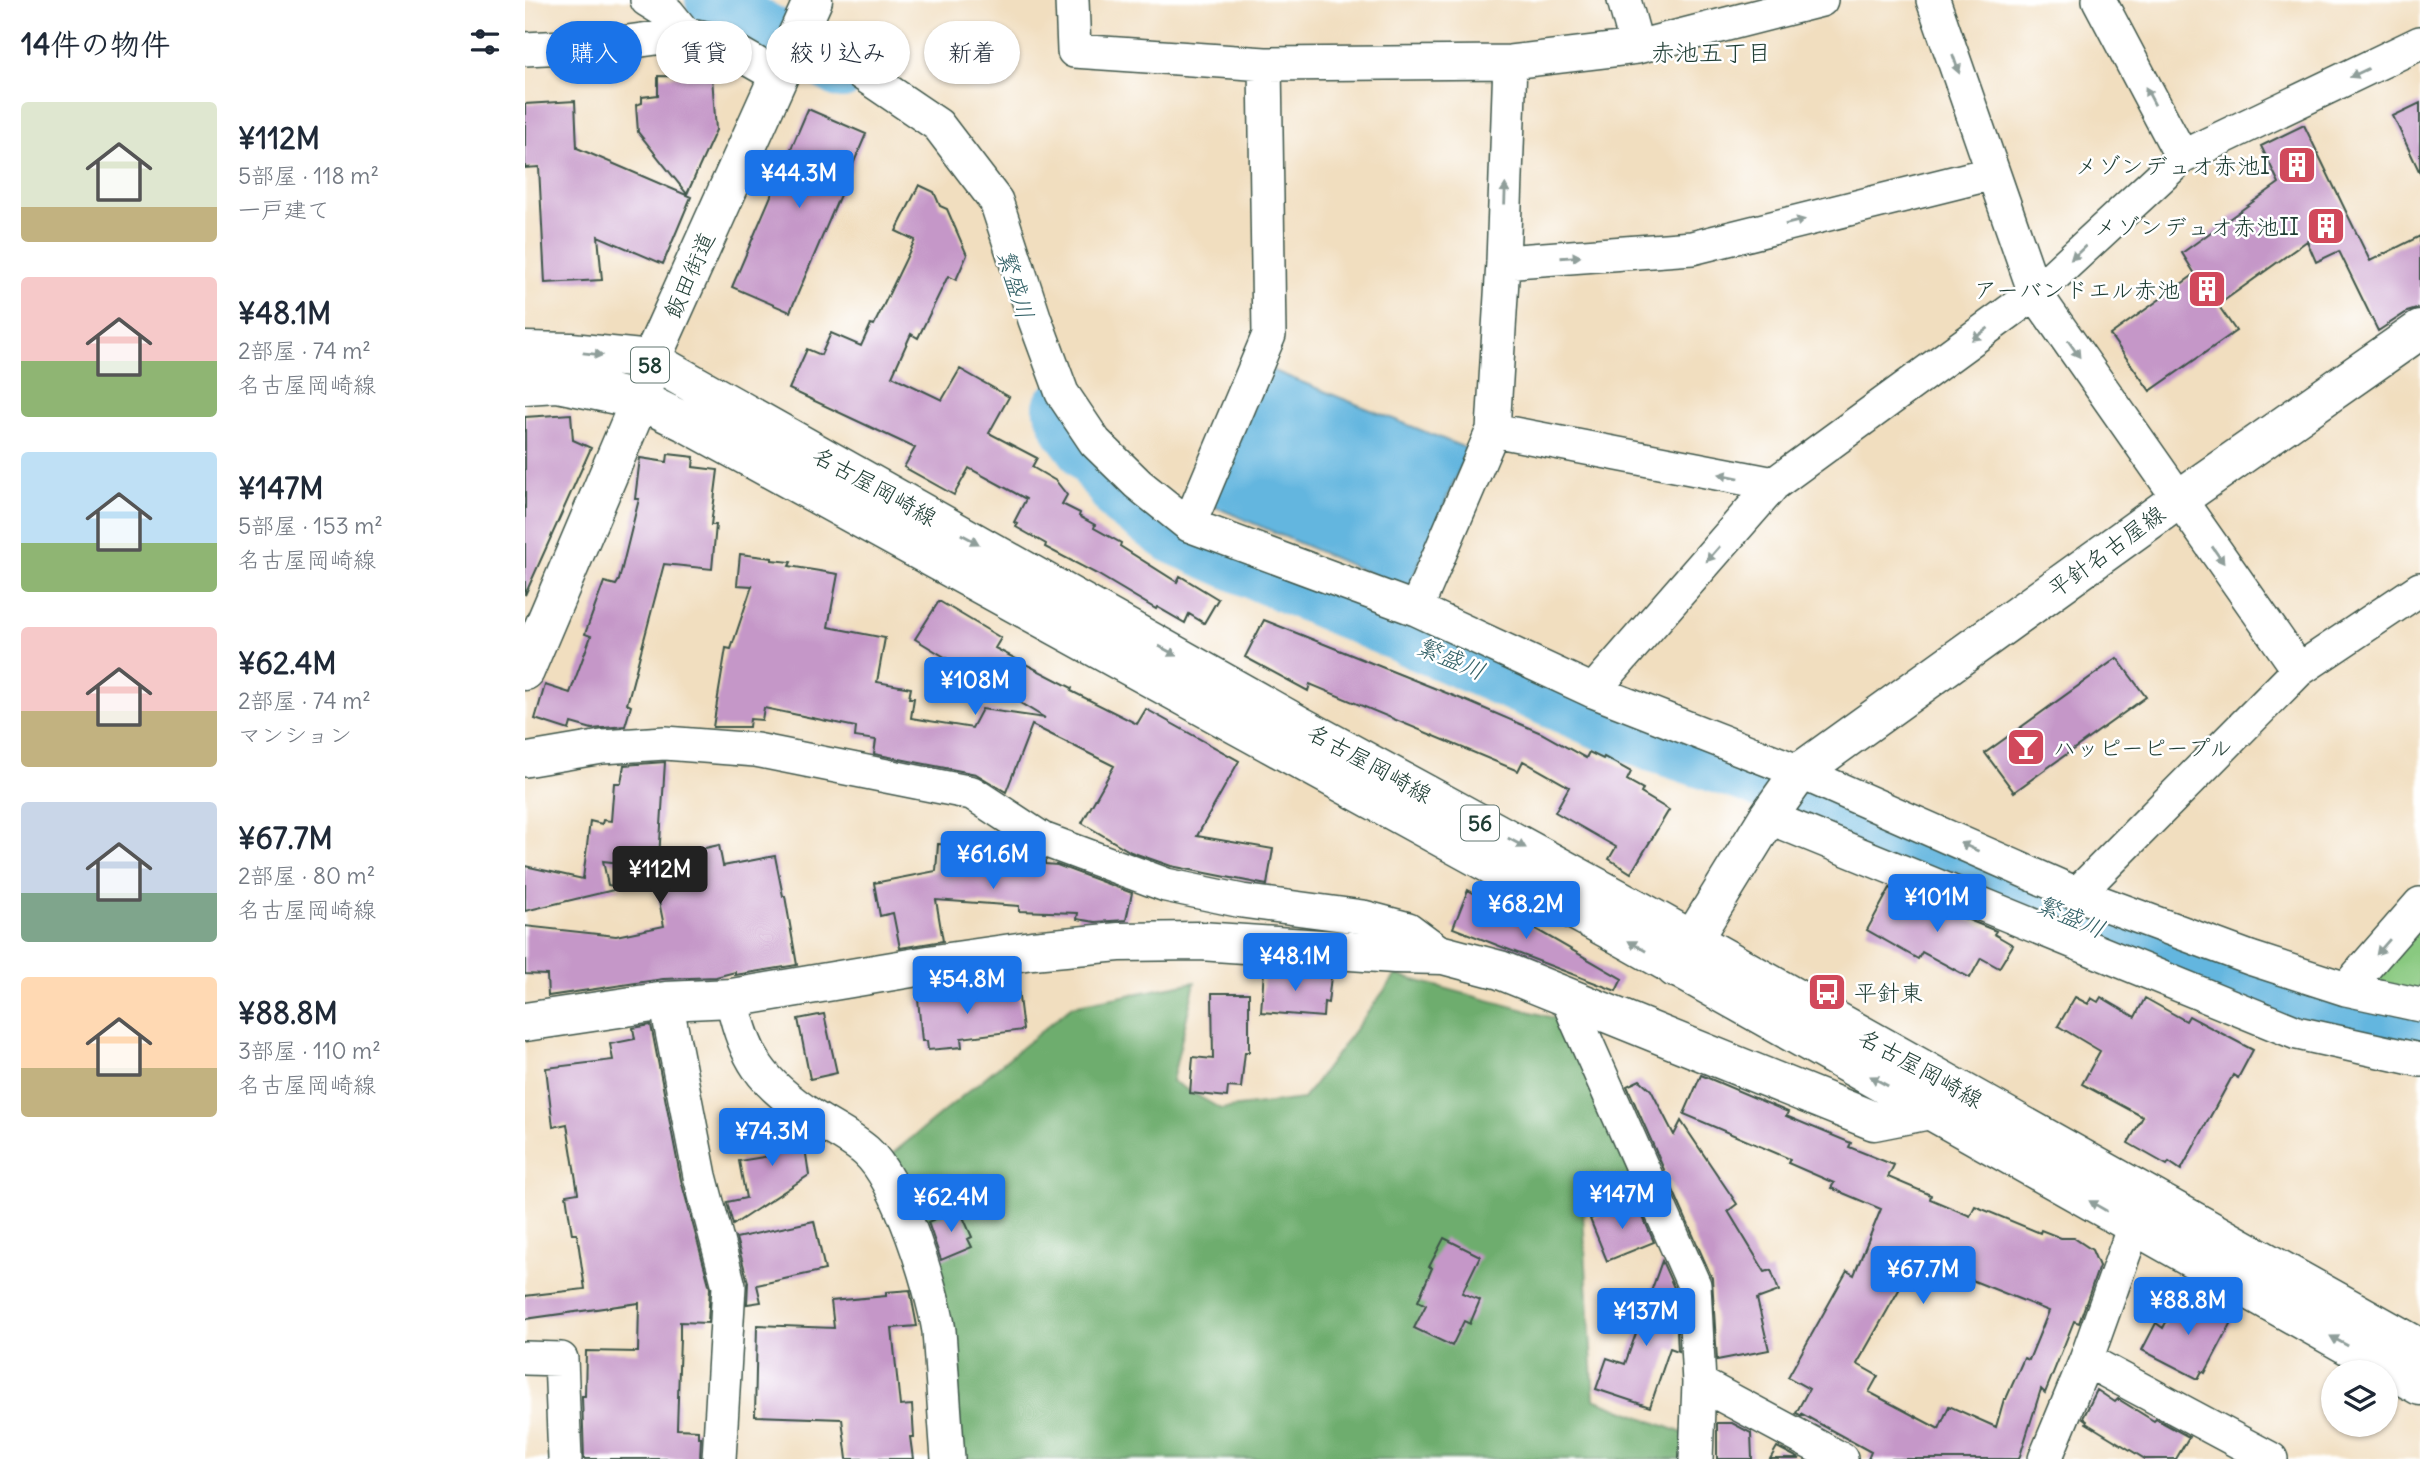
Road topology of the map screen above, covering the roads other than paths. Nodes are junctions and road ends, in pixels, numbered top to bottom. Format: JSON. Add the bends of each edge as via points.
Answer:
{"nodes":[{"id":1,"x":647,"y":0,"type":"edge"},
{"id":2,"x":1072,"y":0,"type":"edge"},
{"id":3,"x":1624,"y":0,"type":"edge"},
{"id":4,"x":1821,"y":0,"type":"edge"},
{"id":5,"x":1933,"y":0,"type":"edge"},
{"id":6,"x":2099,"y":0,"type":"edge"},
{"id":7,"x":674,"y":21,"type":"edge"},
{"id":8,"x":656,"y":38,"type":"edge"},
{"id":9,"x":2420,"y":43,"type":"edge"},
{"id":10,"x":1637,"y":47,"type":"junction"},
{"id":11,"x":525,"y":49,"type":"edge"},
{"id":12,"x":1510,"y":62,"type":"junction"},
{"id":13,"x":1265,"y":64,"type":"junction"},
{"id":14,"x":774,"y":84,"type":"edge"},
{"id":15,"x":866,"y":84,"type":"edge"},
{"id":16,"x":2182,"y":157,"type":"junction"},
{"id":17,"x":1993,"y":173,"type":"junction"},
{"id":18,"x":1503,"y":262,"type":"junction"},
{"id":19,"x":2035,"y":293,"type":"junction"},
{"id":20,"x":2420,"y":330,"type":"edge"},
{"id":21,"x":525,"y":351,"type":"edge"},
{"id":22,"x":652,"y":360,"type":"junction"},
{"id":23,"x":525,"y":385,"type":"edge"},
{"id":24,"x":640,"y":400,"type":"junction"},
{"id":25,"x":1493,"y":430,"type":"junction"},
{"id":26,"x":1774,"y":484,"type":"junction"},
{"id":27,"x":2179,"y":499,"type":"junction"},
{"id":28,"x":1189,"y":525,"type":"junction"},
{"id":29,"x":2420,"y":589,"type":"edge"},
{"id":30,"x":1416,"y":610,"type":"junction"},
{"id":31,"x":532,"y":632,"type":"edge"},
{"id":32,"x":2299,"y":670,"type":"junction"},
{"id":33,"x":525,"y":671,"type":"edge"},
{"id":34,"x":1593,"y":691,"type":"junction"},
{"id":35,"x":525,"y":760,"type":"edge"},
{"id":36,"x":1798,"y":775,"type":"junction"},
{"id":37,"x":1768,"y":817,"type":"junction"},
{"id":38,"x":2077,"y":894,"type":"junction"},
{"id":39,"x":2420,"y":904,"type":"edge"},
{"id":40,"x":1684,"y":954,"type":"junction"},
{"id":41,"x":1443,"y":955,"type":"junction"},
{"id":42,"x":2346,"y":989,"type":"junction"},
{"id":43,"x":1566,"y":996,"type":"junction"},
{"id":44,"x":732,"y":998,"type":"junction"},
{"id":45,"x":666,"y":1001,"type":"junction"},
{"id":46,"x":2420,"y":1005,"type":"edge"},
{"id":47,"x":525,"y":1022,"type":"edge"},
{"id":48,"x":2420,"y":1060,"type":"edge"},
{"id":49,"x":1930,"y":1110,"type":"junction"},
{"id":50,"x":2134,"y":1226,"type":"junction"},
{"id":51,"x":2420,"y":1348,"type":"edge"},
{"id":52,"x":525,"y":1358,"type":"edge"},
{"id":53,"x":2085,"y":1360,"type":"junction"},
{"id":54,"x":1699,"y":1383,"type":"junction"},
{"id":55,"x":2420,"y":1386,"type":"edge"},
{"id":56,"x":565,"y":1459,"type":"edge"},
{"id":57,"x":719,"y":1459,"type":"edge"},
{"id":58,"x":947,"y":1459,"type":"edge"},
{"id":59,"x":1696,"y":1459,"type":"edge"},
{"id":60,"x":1841,"y":1459,"type":"edge"},
{"id":61,"x":2045,"y":1459,"type":"edge"},
{"id":62,"x":2271,"y":1459,"type":"edge"}],
"edges":[{"from":1,"to":7,"type":"street"},
{"from":2,"to":13,"type":"street","via":[[1074,51]]},
{"from":3,"to":10,"type":"street"},
{"from":4,"to":10,"type":"street"},
{"from":5,"to":17,"type":"street","one_way":true},
{"from":16,"to":6,"type":"street","one_way":true},
{"from":8,"to":11,"type":"street"},
{"from":9,"to":16,"type":"street","one_way":true},
{"from":10,"to":12,"type":"street"},
{"from":12,"to":13,"type":"street"},
{"from":18,"to":12,"type":"street","one_way":true},
{"from":13,"to":28,"type":"street","via":[[1269,335]]},
{"from":14,"to":22,"type":"main road","name":"飯田街道","number":"58"},
{"from":15,"to":28,"type":"street","via":[[938,125],[996,201],[1062,393],[1095,442]]},
{"from":16,"to":19,"type":"street","one_way":true},
{"from":18,"to":17,"type":"street","one_way":true,"via":[[1692,248]]},
{"from":17,"to":19,"type":"street"},
{"from":18,"to":25,"type":"street"},
{"from":19,"to":26,"type":"street","one_way":true},
{"from":19,"to":27,"type":"street","one_way":true},
{"from":20,"to":27,"type":"main road","name":"平針名古屋線"},
{"from":21,"to":22,"type":"main road","name":"名古屋岡崎線","number":"56","one_way":true},
{"from":22,"to":24,"type":"main road","name":"飯田街道","number":"58"},
{"from":22,"to":40,"type":"main road","name":"名古屋岡崎線","number":"56","one_way":true,"via":[[1311,732]]},
{"from":23,"to":24,"type":"main road","name":"名古屋岡崎線","number":"56","via":[[557,383]]},
{"from":24,"to":31,"type":"main road","name":"飯田街道","number":"58"},
{"from":40,"to":24,"type":"main road","name":"名古屋岡崎線","number":"56","one_way":true},
{"from":26,"to":25,"type":"street","one_way":true},
{"from":25,"to":30,"type":"street"},
{"from":26,"to":34,"type":"street","one_way":true},
{"from":27,"to":32,"type":"street","one_way":true},
{"from":27,"to":36,"type":"main road","name":"平針名古屋線"},
{"from":28,"to":30,"type":"street"},
{"from":29,"to":32,"type":"street"},
{"from":30,"to":34,"type":"street"},
{"from":31,"to":33,"type":"main road","name":"飯田街道","number":"58"},
{"from":32,"to":38,"type":"street"},
{"from":34,"to":36,"type":"street"},
{"from":35,"to":41,"type":"street","via":[[602,747],[665,743],[756,750],[972,793],[1042,839],[1166,885],[1242,901],[1363,917],[1408,929]]},
{"from":36,"to":37,"type":"main road"},
{"from":38,"to":36,"type":"street","one_way":true},
{"from":37,"to":40,"type":"main road"},
{"from":37,"to":48,"type":"street","via":[[2297,1032]]},
{"from":38,"to":42,"type":"street"},
{"from":39,"to":42,"type":"street","one_way":true},
{"from":49,"to":40,"type":"main road","name":"名古屋岡崎線","number":"56","one_way":true},
{"from":40,"to":51,"type":"main road","name":"名古屋岡崎線","number":"56"},
{"from":41,"to":43,"type":"main road","via":[[1500,970]]},
{"from":41,"to":44,"type":"main road","via":[[1200,941],[1119,942],[1032,950]]},
{"from":42,"to":46,"type":"street"},
{"from":43,"to":49,"type":"main road","via":[[1874,1121]]},
{"from":43,"to":54,"type":"street","via":[[1694,1285]]},
{"from":44,"to":45,"type":"main road"},
{"from":44,"to":58,"type":"street","via":[[750,1057],[773,1087],[867,1152],[902,1209],[936,1311]]},
{"from":45,"to":47,"type":"main road"},
{"from":45,"to":57,"type":"street","via":[[700,1176],[729,1286]]},
{"from":50,"to":49,"type":"main road","name":"名古屋岡崎線","number":"56","one_way":true},
{"from":50,"to":53,"type":"street"},
{"from":55,"to":50,"type":"main road","name":"名古屋岡崎線","number":"56","one_way":true},
{"from":52,"to":56,"type":"street","via":[[561,1359]]},
{"from":53,"to":61,"type":"street"},
{"from":53,"to":62,"type":"street"},
{"from":54,"to":59,"type":"street"},
{"from":54,"to":60,"type":"street"}]}
